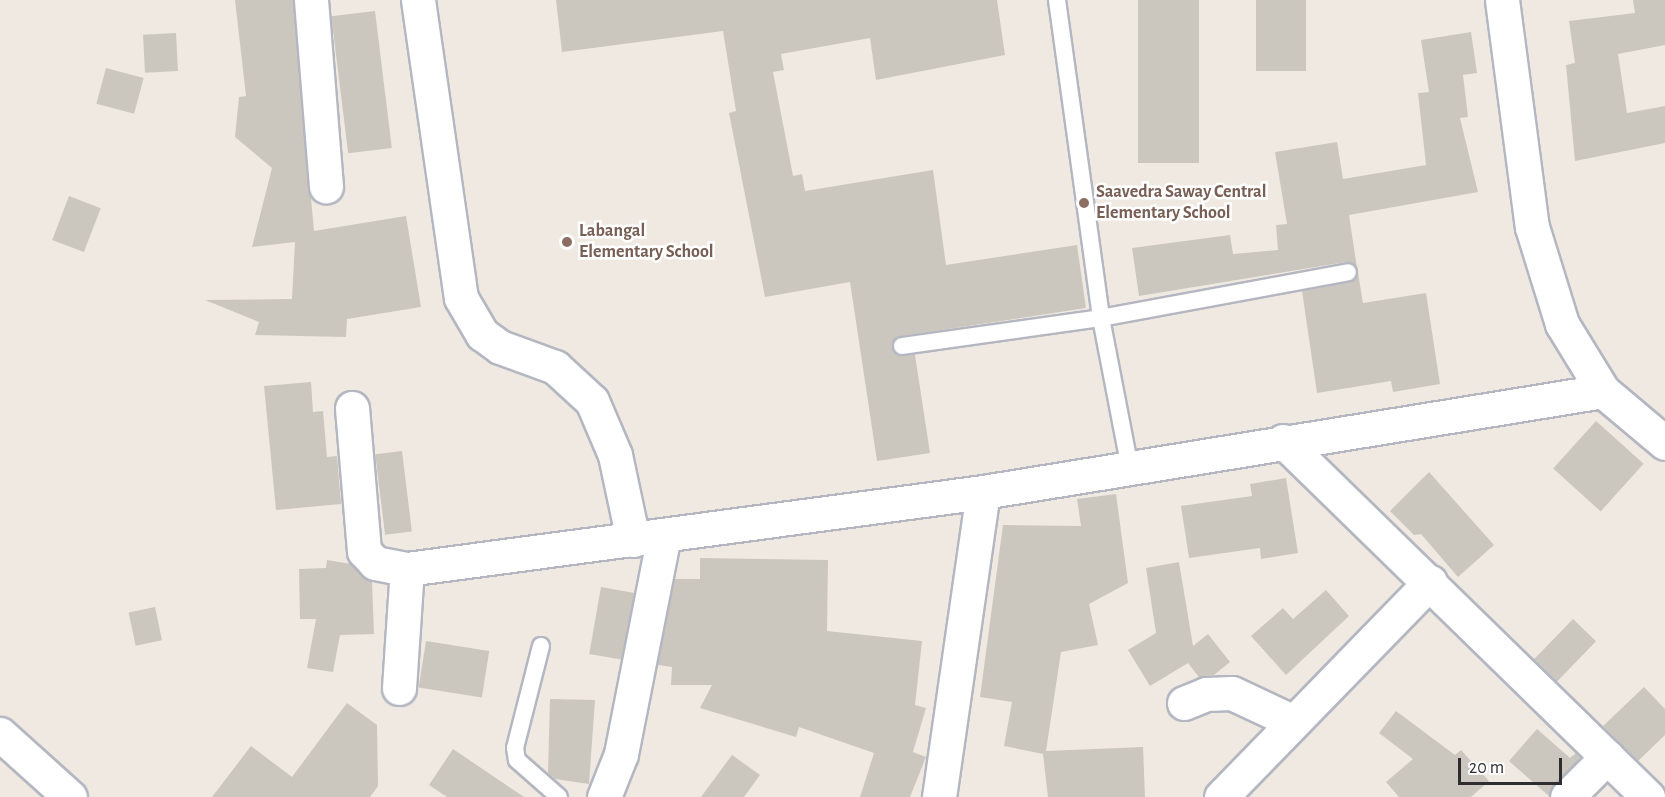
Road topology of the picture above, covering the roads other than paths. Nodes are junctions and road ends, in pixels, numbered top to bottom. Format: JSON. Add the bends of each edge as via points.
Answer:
{"nodes":[{"id":1,"x":311,"y":0,"type":"edge"},
{"id":2,"x":418,"y":0,"type":"edge"},
{"id":3,"x":1057,"y":0,"type":"edge"},
{"id":4,"x":1502,"y":0,"type":"edge"},
{"id":5,"x":326,"y":186,"type":"dead end"},
{"id":6,"x":1348,"y":272,"type":"dead end"},
{"id":7,"x":1101,"y":318,"type":"junction"},
{"id":8,"x":902,"y":346,"type":"dead end"},
{"id":9,"x":1603,"y":391,"type":"junction"},
{"id":10,"x":352,"y":408,"type":"dead end"},
{"id":11,"x":1283,"y":441,"type":"junction"},
{"id":12,"x":1665,"y":443,"type":"edge"},
{"id":13,"x":1130,"y":469,"type":"junction"},
{"id":14,"x":983,"y":492,"type":"junction"},
{"id":15,"x":664,"y":535,"type":"junction"},
{"id":16,"x":633,"y":540,"type":"junction"},
{"id":17,"x":407,"y":569,"type":"junction"},
{"id":18,"x":1430,"y":582,"type":"junction"},
{"id":19,"x":541,"y":646,"type":"dead end"},
{"id":20,"x":399,"y":688,"type":"dead end"},
{"id":21,"x":1184,"y":703,"type":"dead end"},
{"id":22,"x":1294,"y":722,"type":"junction"},
{"id":23,"x":0,"y":734,"type":"edge"},
{"id":24,"x":1607,"y":757,"type":"junction"},
{"id":25,"x":70,"y":797,"type":"edge"},
{"id":26,"x":560,"y":797,"type":"edge"},
{"id":27,"x":604,"y":797,"type":"edge"},
{"id":28,"x":939,"y":797,"type":"edge"},
{"id":29,"x":1221,"y":797,"type":"edge"},
{"id":30,"x":1567,"y":797,"type":"edge"},
{"id":31,"x":1648,"y":797,"type":"edge"}],
"edges":[{"from":1,"to":5,"type":"street"},
{"from":2,"to":16,"type":"street","via":[[461,298],[482,334],[500,347],[555,367],[592,401],[615,455]]},
{"from":3,"to":7,"type":"lane"},
{"from":4,"to":9,"type":"street","via":[[1532,227],[1562,324]]},
{"from":6,"to":7,"type":"lane"},
{"from":7,"to":8,"type":"lane"},
{"from":7,"to":13,"type":"lane"},
{"from":9,"to":11,"type":"street"},
{"from":9,"to":12,"type":"street"},
{"from":10,"to":17,"type":"street","via":[[364,551],[375,562]]},
{"from":11,"to":13,"type":"street"},
{"from":11,"to":18,"type":"street"},
{"from":13,"to":14,"type":"street"},
{"from":14,"to":15,"type":"street"},
{"from":14,"to":28,"type":"street"},
{"from":15,"to":16,"type":"street"},
{"from":15,"to":27,"type":"street","via":[[621,754]]},
{"from":16,"to":17,"type":"street"},
{"from":17,"to":20,"type":"street"},
{"from":18,"to":22,"type":"street"},
{"from":18,"to":24,"type":"street"},
{"from":19,"to":26,"type":"lane","via":[[515,748],[518,760]]},
{"from":21,"to":22,"type":"street","via":[[1206,694],[1232,693]]},
{"from":22,"to":29,"type":"street"},
{"from":23,"to":25,"type":"street"},
{"from":24,"to":30,"type":"street"},
{"from":24,"to":31,"type":"street"}]}
